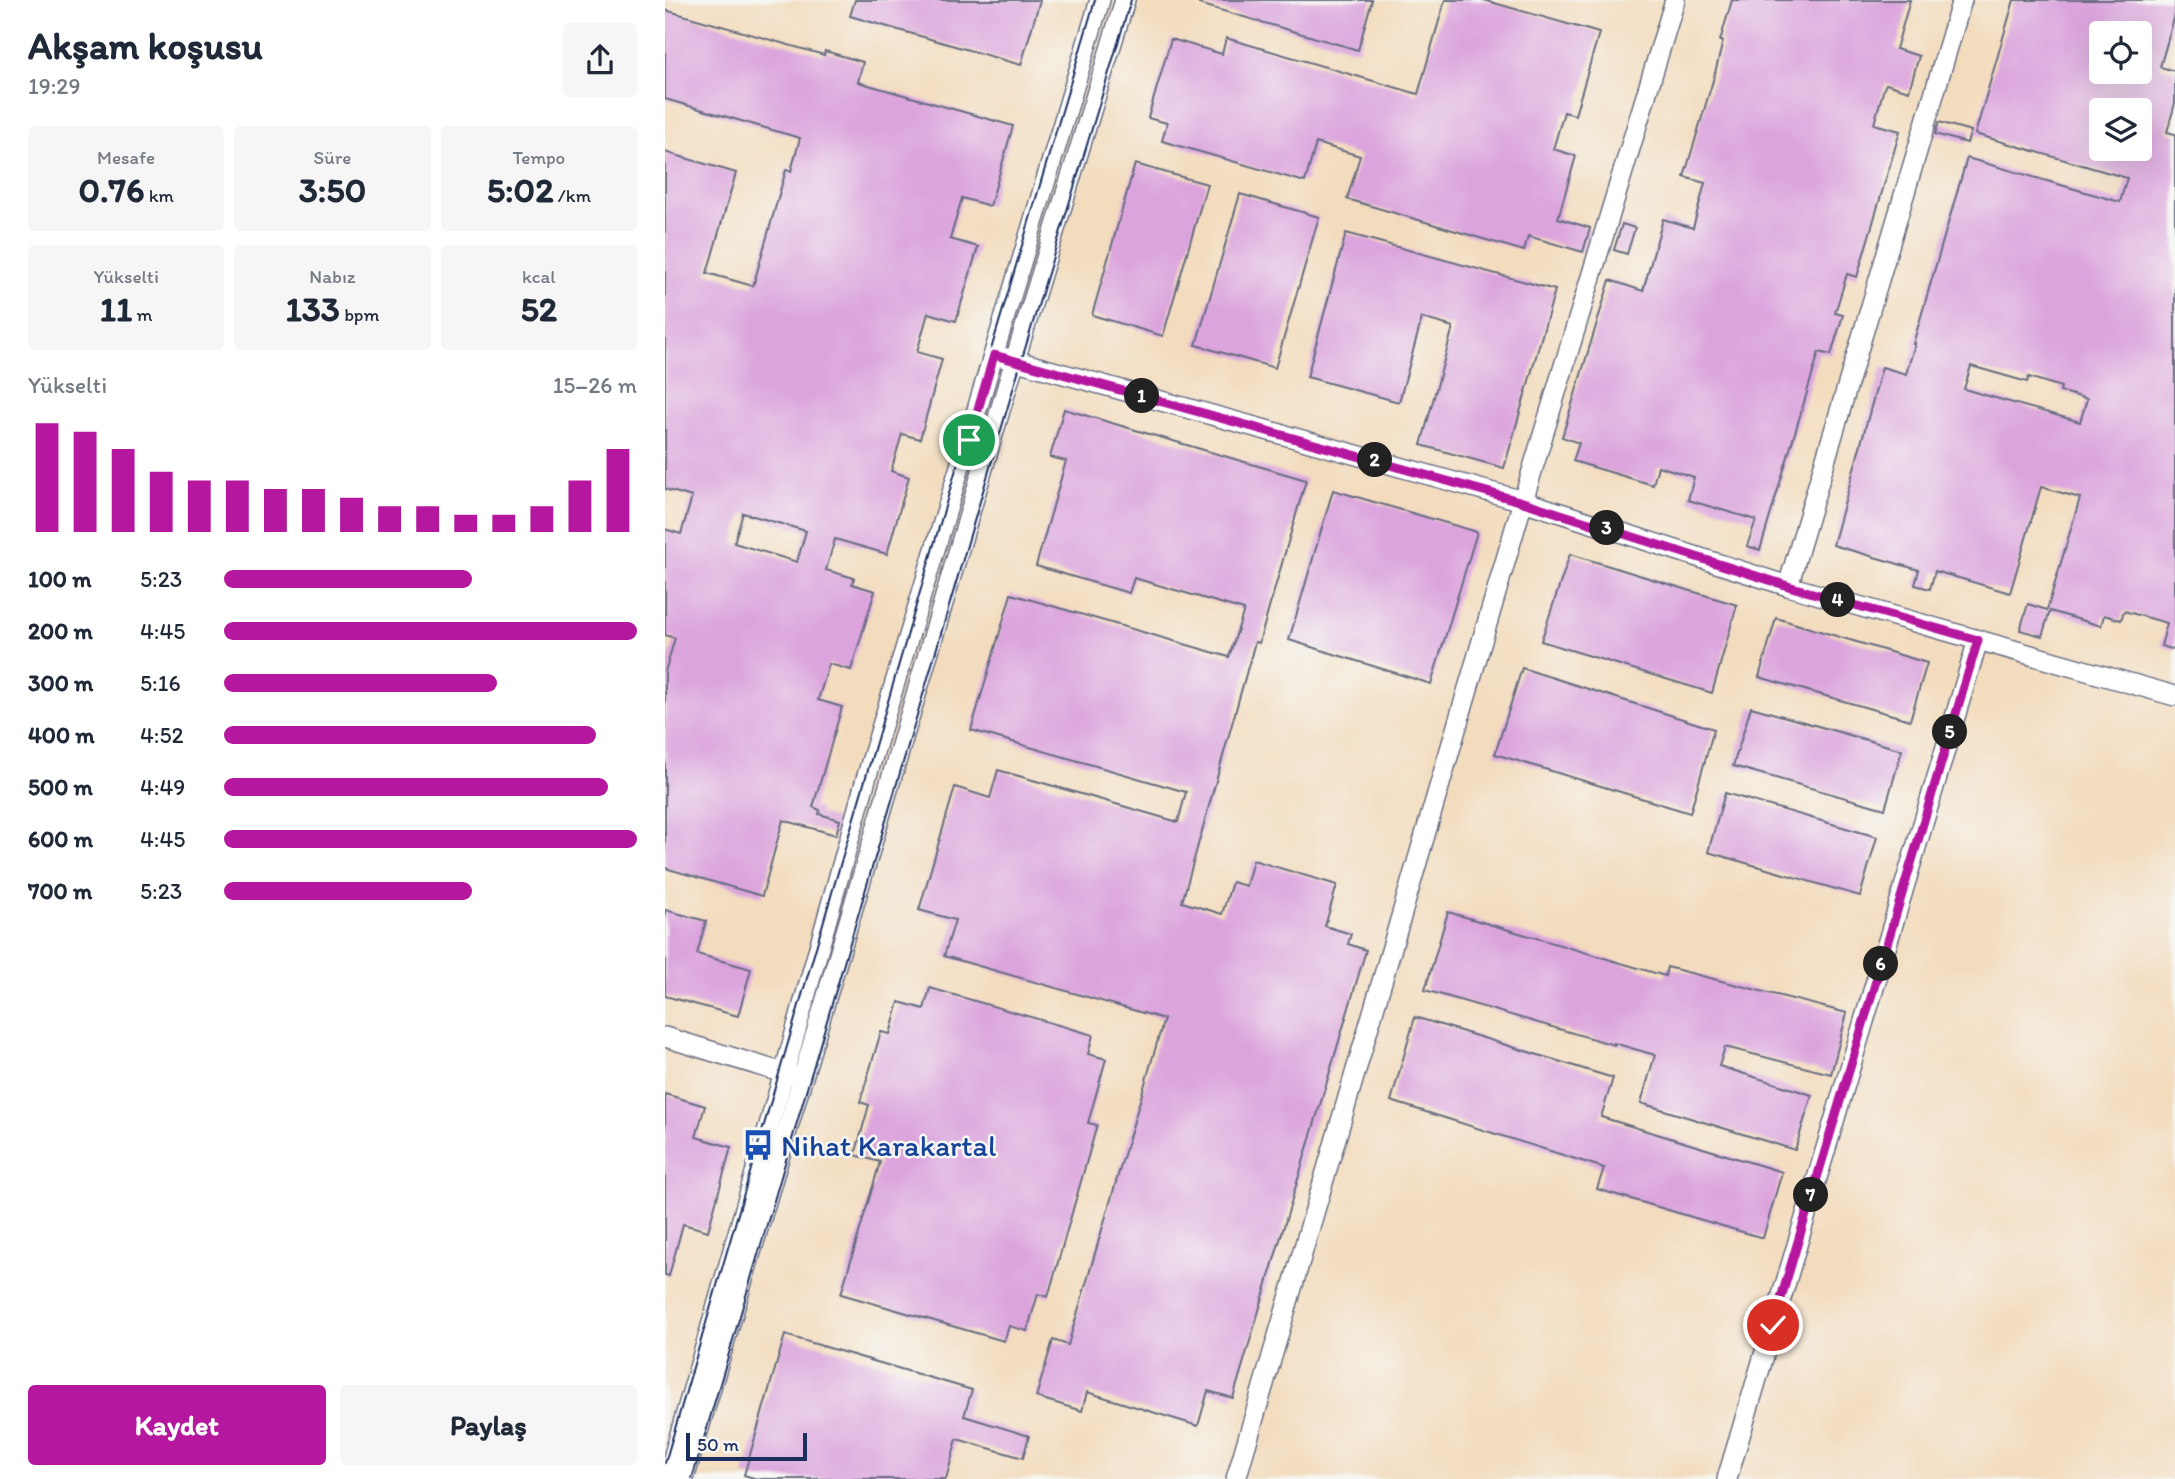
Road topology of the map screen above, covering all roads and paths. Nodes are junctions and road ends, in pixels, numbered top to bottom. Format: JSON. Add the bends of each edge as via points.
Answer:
{"nodes":[{"id":1,"x":1100,"y":0,"type":"edge"},
{"id":2,"x":1125,"y":0,"type":"edge"},
{"id":3,"x":1675,"y":0,"type":"edge"},
{"id":4,"x":1962,"y":0,"type":"edge"},
{"id":5,"x":994,"y":355,"type":"junction"},
{"id":6,"x":1015,"y":360,"type":"junction"},
{"id":7,"x":1523,"y":502,"type":"junction"},
{"id":8,"x":1788,"y":586,"type":"junction"},
{"id":9,"x":1978,"y":640,"type":"junction"},
{"id":10,"x":2175,"y":696,"type":"edge"},
{"id":11,"x":665,"y":1037,"type":"edge"},
{"id":12,"x":793,"y":1076,"type":"junction"},
{"id":13,"x":667,"y":1479,"type":"edge"},
{"id":14,"x":684,"y":1479,"type":"edge"},
{"id":15,"x":1236,"y":1479,"type":"edge"},
{"id":16,"x":1727,"y":1479,"type":"edge"}],
"edges":[{"from":1,"to":5,"type":"street"},
{"from":2,"to":6,"type":"street"},
{"from":3,"to":7,"type":"street"},
{"from":4,"to":8,"type":"street"},
{"from":5,"to":6,"type":"street"},
{"from":5,"to":12,"type":"street","via":[[866,779]]},
{"from":6,"to":7,"type":"street"},
{"from":6,"to":12,"type":"street"},
{"from":7,"to":8,"type":"street"},
{"from":7,"to":15,"type":"street"},
{"from":8,"to":9,"type":"street"},
{"from":9,"to":10,"type":"street"},
{"from":9,"to":16,"type":"street"},
{"from":11,"to":12,"type":"street"},
{"from":12,"to":13,"type":"street"},
{"from":12,"to":14,"type":"street"}]}
